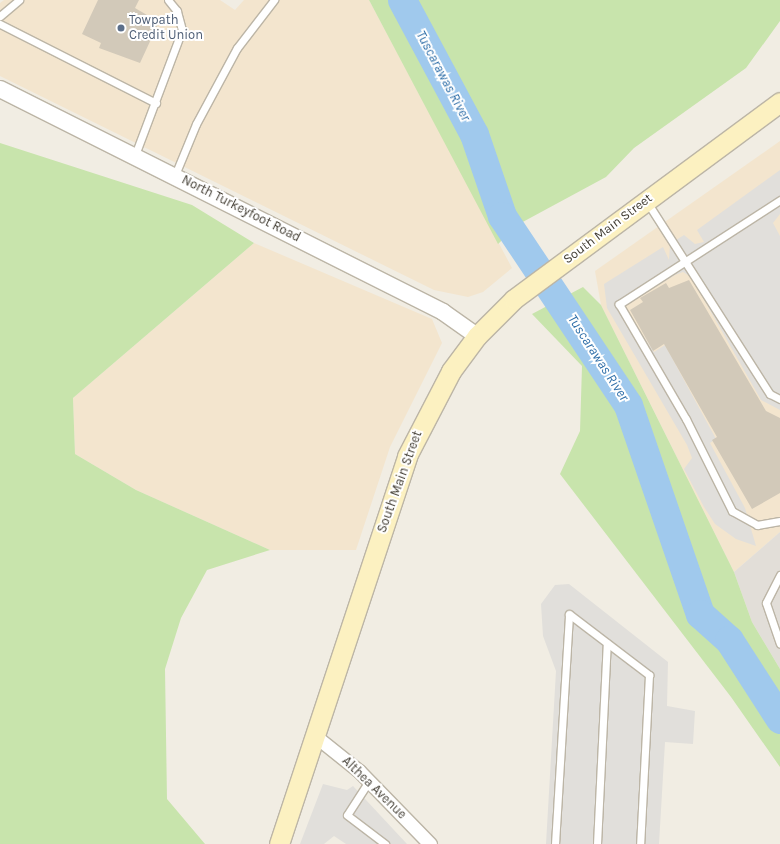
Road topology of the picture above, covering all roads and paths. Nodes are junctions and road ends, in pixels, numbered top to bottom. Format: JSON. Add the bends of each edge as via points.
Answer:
{"nodes":[{"id":1,"x":19,"y":0,"type":"edge"},
{"id":2,"x":168,"y":0,"type":"edge"},
{"id":3,"x":274,"y":0,"type":"edge"},
{"id":4,"x":0,"y":16,"type":"edge"},
{"id":5,"x":0,"y":24,"type":"edge"},
{"id":6,"x":0,"y":89,"type":"edge"},
{"id":7,"x":156,"y":102,"type":"junction"},
{"id":8,"x":780,"y":102,"type":"edge"},
{"id":9,"x":135,"y":155,"type":"junction"},
{"id":10,"x":175,"y":175,"type":"junction"},
{"id":11,"x":646,"y":200,"type":"junction"},
{"id":12,"x":780,"y":200,"type":"edge"},
{"id":13,"x":688,"y":260,"type":"junction"},
{"id":14,"x":477,"y":336,"type":"junction"},
{"id":15,"x":780,"y":399,"type":"edge"},
{"id":16,"x":780,"y":521,"type":"edge"},
{"id":17,"x":780,"y":575,"type":"edge"},
{"id":18,"x":607,"y":643,"type":"junction"},
{"id":19,"x":780,"y":644,"type":"edge"},
{"id":20,"x":314,"y":735,"type":"junction"},
{"id":21,"x":369,"y":781,"type":"junction"},
{"id":22,"x":279,"y":844,"type":"edge"},
{"id":23,"x":385,"y":844,"type":"edge"},
{"id":24,"x":430,"y":844,"type":"edge"},
{"id":25,"x":555,"y":844,"type":"edge"},
{"id":26,"x":597,"y":844,"type":"edge"},
{"id":27,"x":640,"y":844,"type":"edge"}],
"edges":[{"from":1,"to":4,"type":"lane"},
{"from":2,"to":7,"type":"lane","via":[[177,11],[182,30]]},
{"from":3,"to":10,"type":"lane","via":[[237,48],[196,124]]},
{"from":5,"to":7,"type":"lane"},
{"from":6,"to":9,"type":"street","name":"North Turkeyfoot Road"},
{"from":7,"to":9,"type":"lane"},
{"from":8,"to":11,"type":"main road","name":"South Main Street"},
{"from":9,"to":10,"type":"street","name":"North Turkeyfoot Road"},
{"from":10,"to":14,"type":"street","name":"North Turkeyfoot Road","via":[[443,312]]},
{"from":11,"to":13,"type":"lane"},
{"from":11,"to":14,"type":"main road","name":"South Main Street","via":[[514,299]]},
{"from":12,"to":13,"type":"lane"},
{"from":13,"to":15,"type":"lane","via":[[770,394]]},
{"from":13,"to":16,"type":"lane","via":[[619,304],[686,420],[732,511],[757,524]]},
{"from":14,"to":20,"type":"main road","name":"South Main Street","via":[[432,402],[407,456]]},
{"from":17,"to":19,"type":"lane","via":[[766,603]]},
{"from":18,"to":25,"type":"lane","via":[[570,614]]},
{"from":18,"to":26,"type":"lane"},
{"from":18,"to":27,"type":"lane","via":[[649,675]]},
{"from":20,"to":21,"type":"street","name":"Althea Avenue"},
{"from":20,"to":22,"type":"main road","name":"South Main Street"},
{"from":21,"to":23,"type":"lane","via":[[347,815]]},
{"from":21,"to":24,"type":"street","name":"Althea Avenue"}]}
